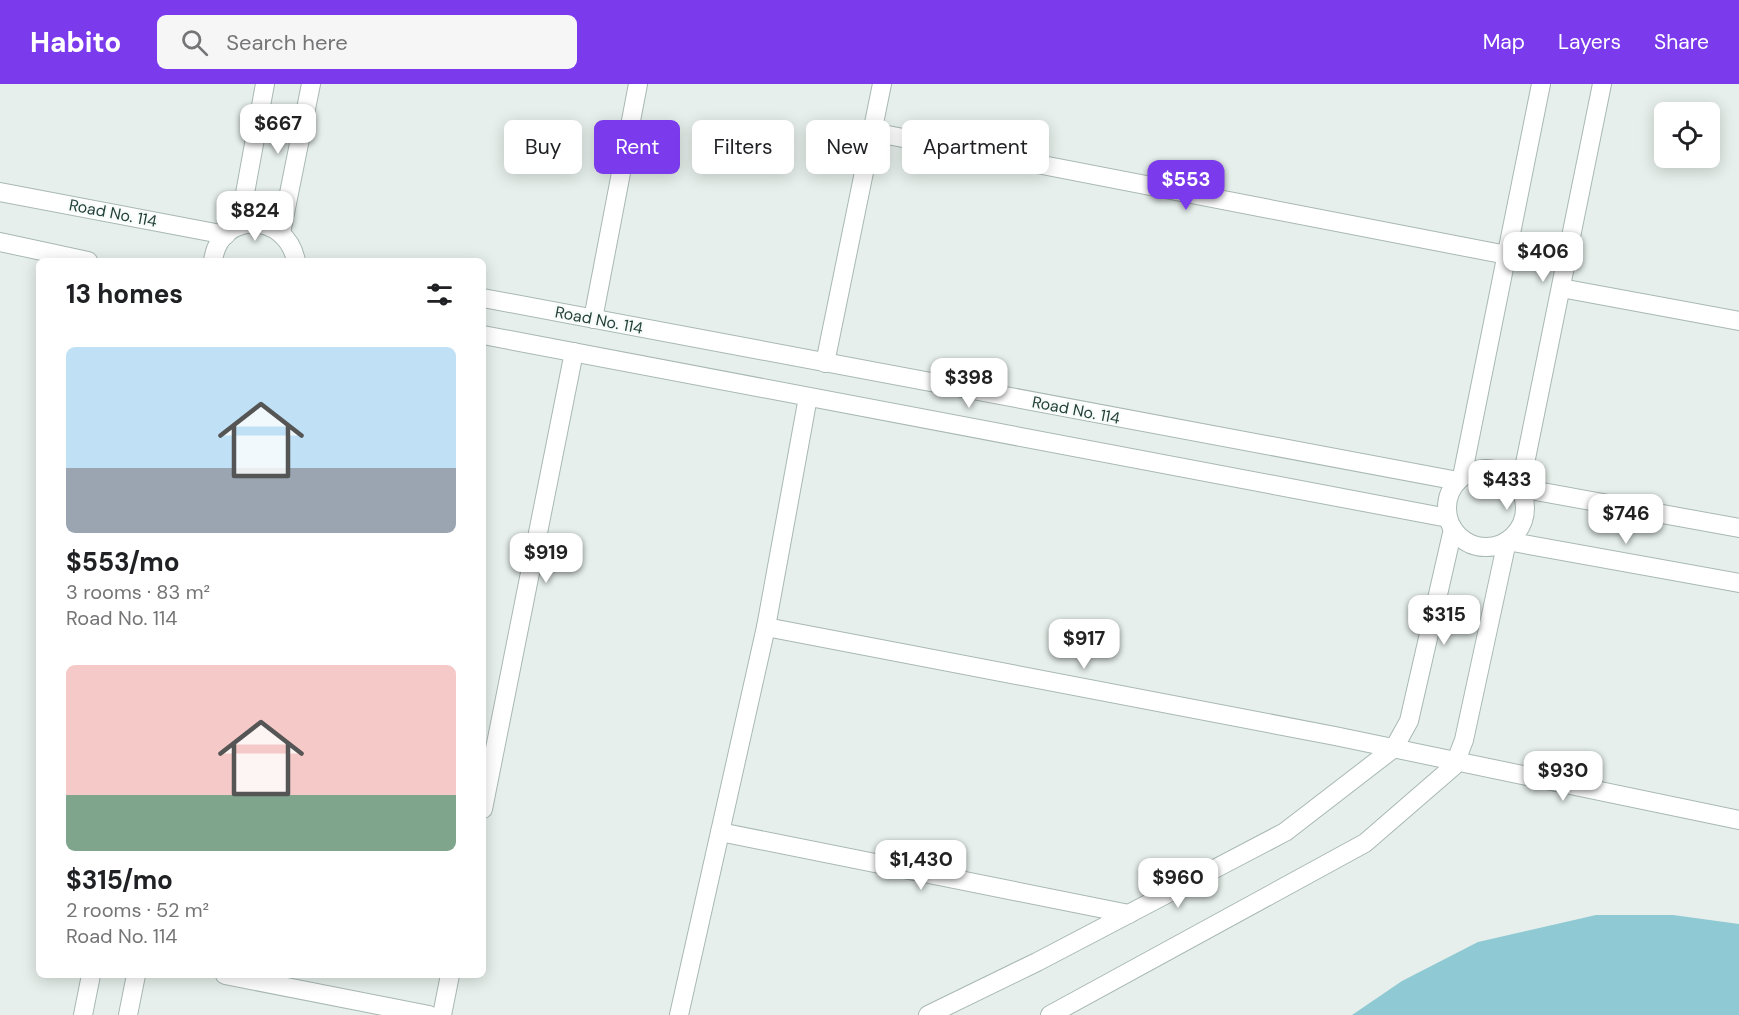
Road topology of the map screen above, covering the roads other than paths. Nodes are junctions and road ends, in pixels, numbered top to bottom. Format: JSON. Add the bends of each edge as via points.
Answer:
{"nodes":[{"id":1,"x":265,"y":84,"type":"edge"},
{"id":2,"x":311,"y":84,"type":"edge"},
{"id":3,"x":638,"y":84,"type":"edge"},
{"id":4,"x":882,"y":84,"type":"edge"},
{"id":5,"x":1541,"y":84,"type":"edge"},
{"id":6,"x":1602,"y":84,"type":"edge"},
{"id":7,"x":875,"y":120,"type":"edge"},
{"id":8,"x":890,"y":135,"type":"edge"},
{"id":9,"x":864,"y":174,"type":"edge"},
{"id":10,"x":0,"y":192,"type":"edge"},
{"id":11,"x":233,"y":230,"type":"junction"},
{"id":12,"x":281,"y":233,"type":"junction"},
{"id":13,"x":0,"y":242,"type":"edge"},
{"id":14,"x":1507,"y":255,"type":"junction"},
{"id":15,"x":74,"y":258,"type":"edge"},
{"id":16,"x":214,"y":258,"type":"edge"},
{"id":17,"x":295,"y":258,"type":"edge"},
{"id":18,"x":1561,"y":288,"type":"junction"},
{"id":19,"x":486,"y":299,"type":"edge"},
{"id":20,"x":593,"y":319,"type":"junction"},
{"id":21,"x":1739,"y":321,"type":"edge"},
{"id":22,"x":486,"y":336,"type":"edge"},
{"id":23,"x":574,"y":352,"type":"junction"},
{"id":24,"x":825,"y":363,"type":"junction"},
{"id":25,"x":808,"y":396,"type":"junction"},
{"id":26,"x":1460,"y":479,"type":"junction"},
{"id":27,"x":1520,"y":488,"type":"junction"},
{"id":28,"x":1451,"y":523,"type":"junction"},
{"id":29,"x":1739,"y":528,"type":"edge"},
{"id":30,"x":1507,"y":542,"type":"junction"},
{"id":31,"x":1739,"y":583,"type":"edge"},
{"id":32,"x":766,"y":627,"type":"junction"},
{"id":33,"x":1394,"y":748,"type":"junction"},
{"id":34,"x":1456,"y":761,"type":"junction"},
{"id":35,"x":486,"y":794,"type":"edge"},
{"id":36,"x":1739,"y":820,"type":"edge"},
{"id":37,"x":720,"y":832,"type":"junction"},
{"id":38,"x":1129,"y":914,"type":"junction"},
{"id":39,"x":90,"y":978,"type":"edge"},
{"id":40,"x":135,"y":978,"type":"edge"},
{"id":41,"x":240,"y":978,"type":"edge"},
{"id":42,"x":449,"y":978,"type":"edge"},
{"id":43,"x":83,"y":1015,"type":"edge"},
{"id":44,"x":128,"y":1015,"type":"edge"},
{"id":45,"x":429,"y":1015,"type":"edge"},
{"id":46,"x":442,"y":1015,"type":"edge"},
{"id":47,"x":679,"y":1015,"type":"edge"},
{"id":48,"x":928,"y":1015,"type":"edge"},
{"id":49,"x":1050,"y":1015,"type":"edge"}],
"edges":[{"from":1,"to":11,"type":"street"},
{"from":2,"to":12,"type":"street"},
{"from":3,"to":20,"type":"street"},
{"from":4,"to":7,"type":"street"},
{"from":5,"to":14,"type":"street"},
{"from":6,"to":18,"type":"street"},
{"from":8,"to":14,"type":"street"},
{"from":9,"to":24,"type":"street"},
{"from":10,"to":11,"type":"street","name":"Road No. 114"},
{"from":11,"to":12,"type":"street","name":"Road No. 114","via":[[261,224]]},
{"from":11,"to":16,"type":"street","via":[[218,244]]},
{"from":12,"to":17,"type":"street"},
{"from":13,"to":15,"type":"street"},
{"from":14,"to":26,"type":"street"},
{"from":18,"to":21,"type":"street"},
{"from":18,"to":27,"type":"street"},
{"from":19,"to":20,"type":"street","name":"Road No. 114"},
{"from":20,"to":24,"type":"street","name":"Road No. 114"},
{"from":22,"to":23,"type":"street"},
{"from":23,"to":25,"type":"street"},
{"from":23,"to":35,"type":"street"},
{"from":24,"to":26,"type":"street","name":"Road No. 114"},
{"from":25,"to":28,"type":"street"},
{"from":25,"to":32,"type":"street"},
{"from":26,"to":27,"type":"street","via":[[1490,469],[1513,478]]},
{"from":26,"to":28,"type":"street","via":[[1447,502]]},
{"from":27,"to":29,"type":"street"},
{"from":27,"to":30,"type":"street","via":[[1526,512]]},
{"from":28,"to":30,"type":"street","via":[[1461,538],[1478,546]]},
{"from":28,"to":33,"type":"street","via":[[1409,721]]},
{"from":30,"to":31,"type":"street"},
{"from":30,"to":34,"type":"street","via":[[1464,740]]},
{"from":32,"to":33,"type":"street"},
{"from":32,"to":37,"type":"street"},
{"from":33,"to":34,"type":"street"},
{"from":33,"to":38,"type":"street","via":[[1285,832]]},
{"from":34,"to":36,"type":"street"},
{"from":34,"to":49,"type":"street","via":[[1455,766],[1365,843]]},
{"from":37,"to":38,"type":"street"},
{"from":37,"to":47,"type":"street"},
{"from":38,"to":48,"type":"street"},
{"from":39,"to":43,"type":"street"},
{"from":40,"to":44,"type":"street"},
{"from":41,"to":45,"type":"street"},
{"from":42,"to":46,"type":"street"}]}
